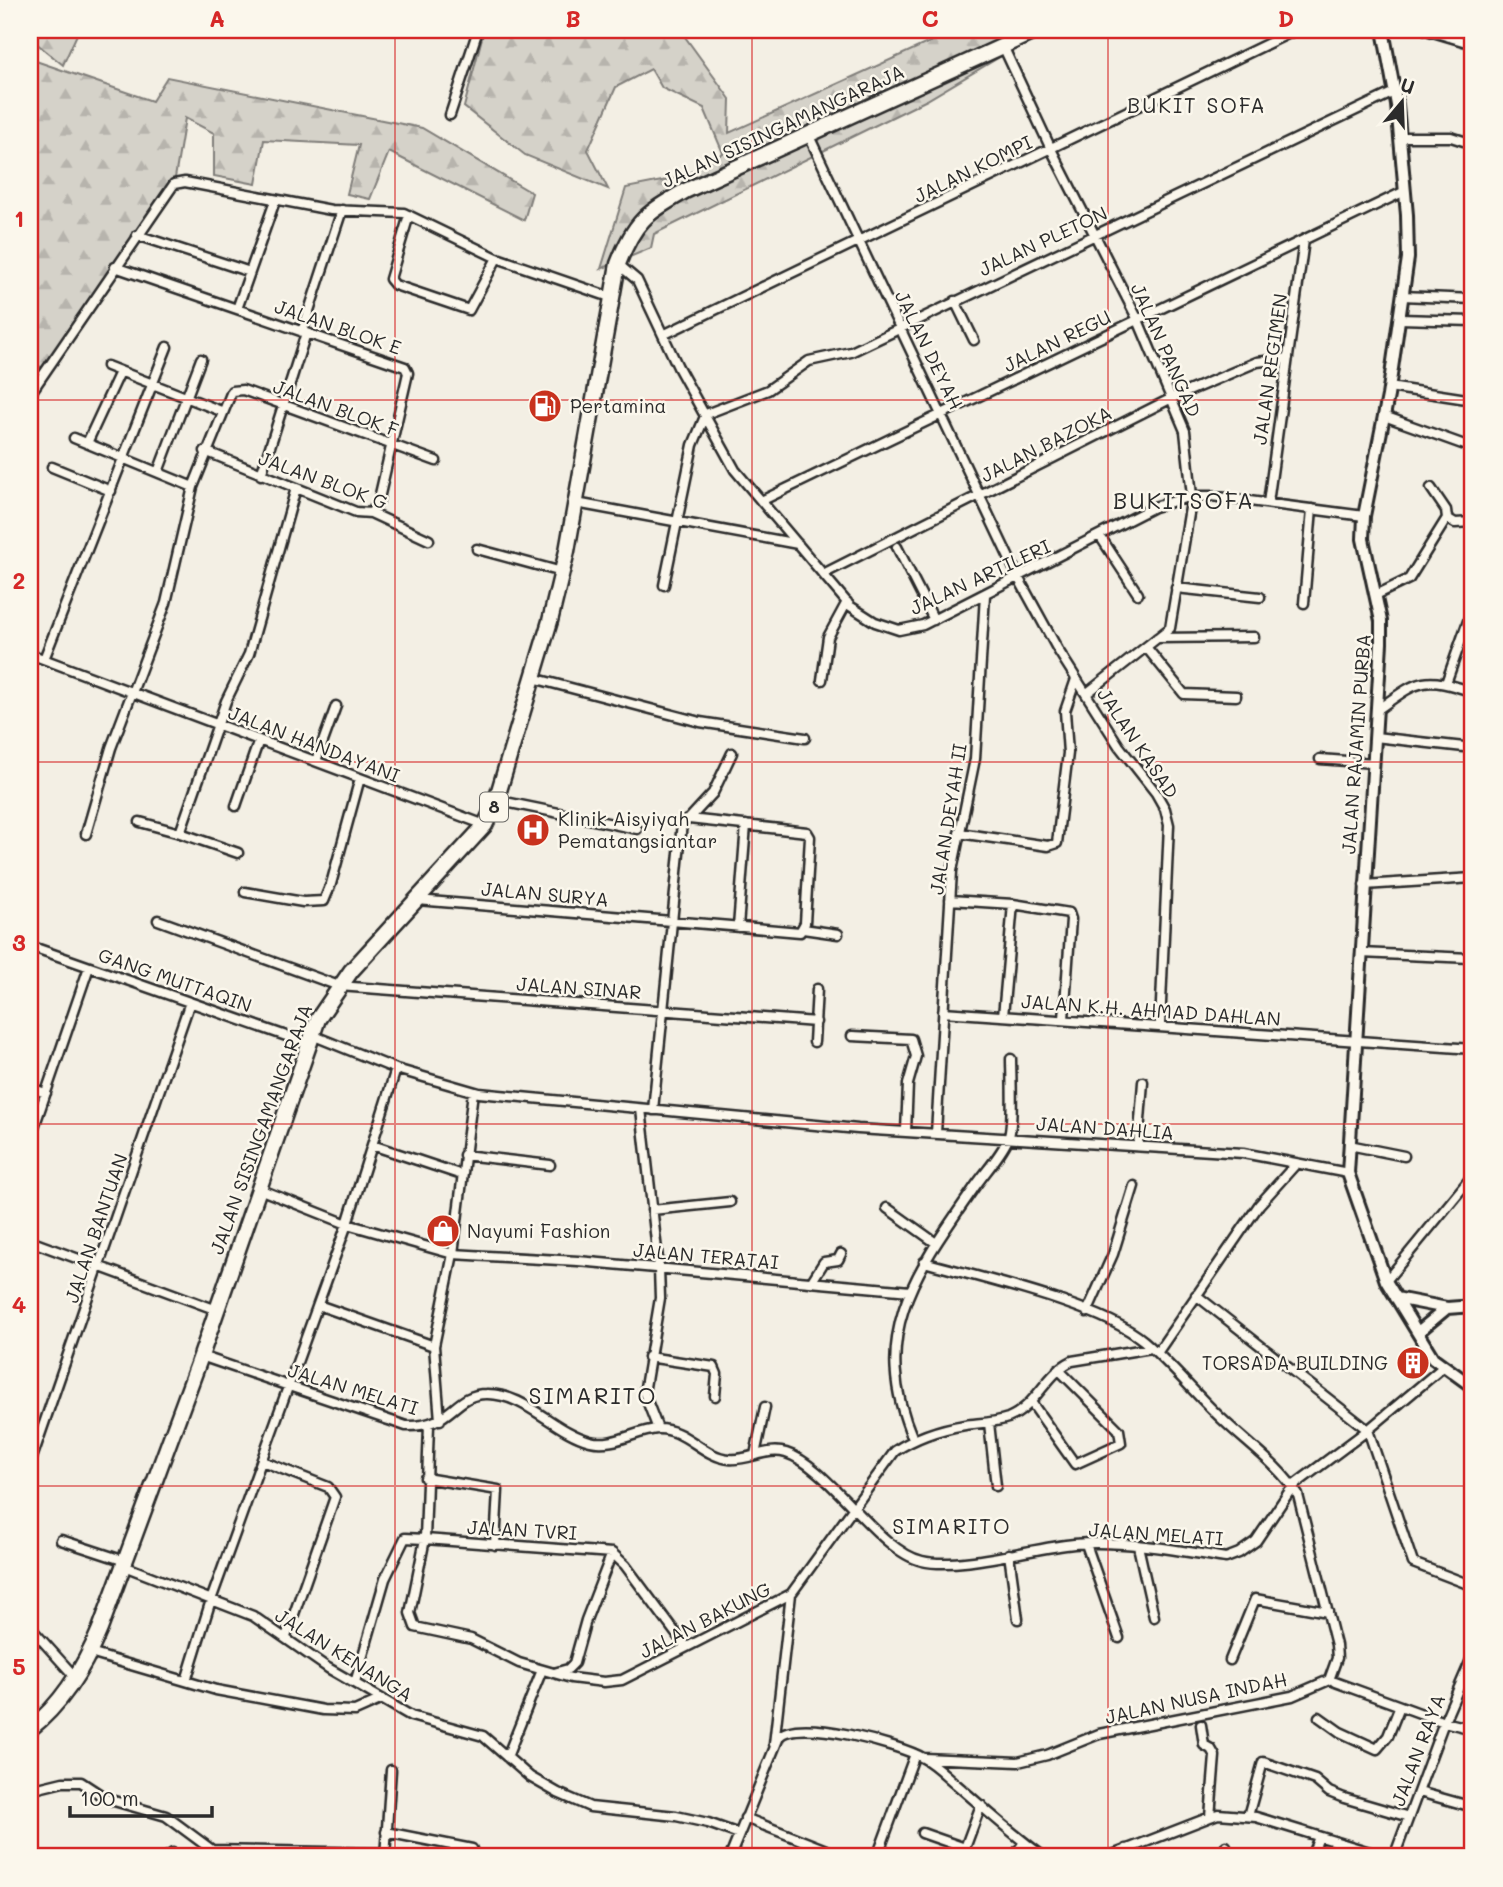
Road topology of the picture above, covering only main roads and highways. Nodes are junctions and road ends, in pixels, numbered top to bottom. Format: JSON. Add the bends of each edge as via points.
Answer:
{"nodes":[{"id":1,"x":1038,"y":30,"type":"edge"},
{"id":2,"x":31,"y":1727,"type":"edge"}],
"edges":[{"from":1,"to":2,"type":"highway","name":"JALAN SISINGAMANGARAJA","number":"8","via":[[685,191],[634,228],[618,264],[562,572],[496,800],[485,825],[339,986],[318,1019],[201,1356],[90,1653],[52,1710]]}]}
